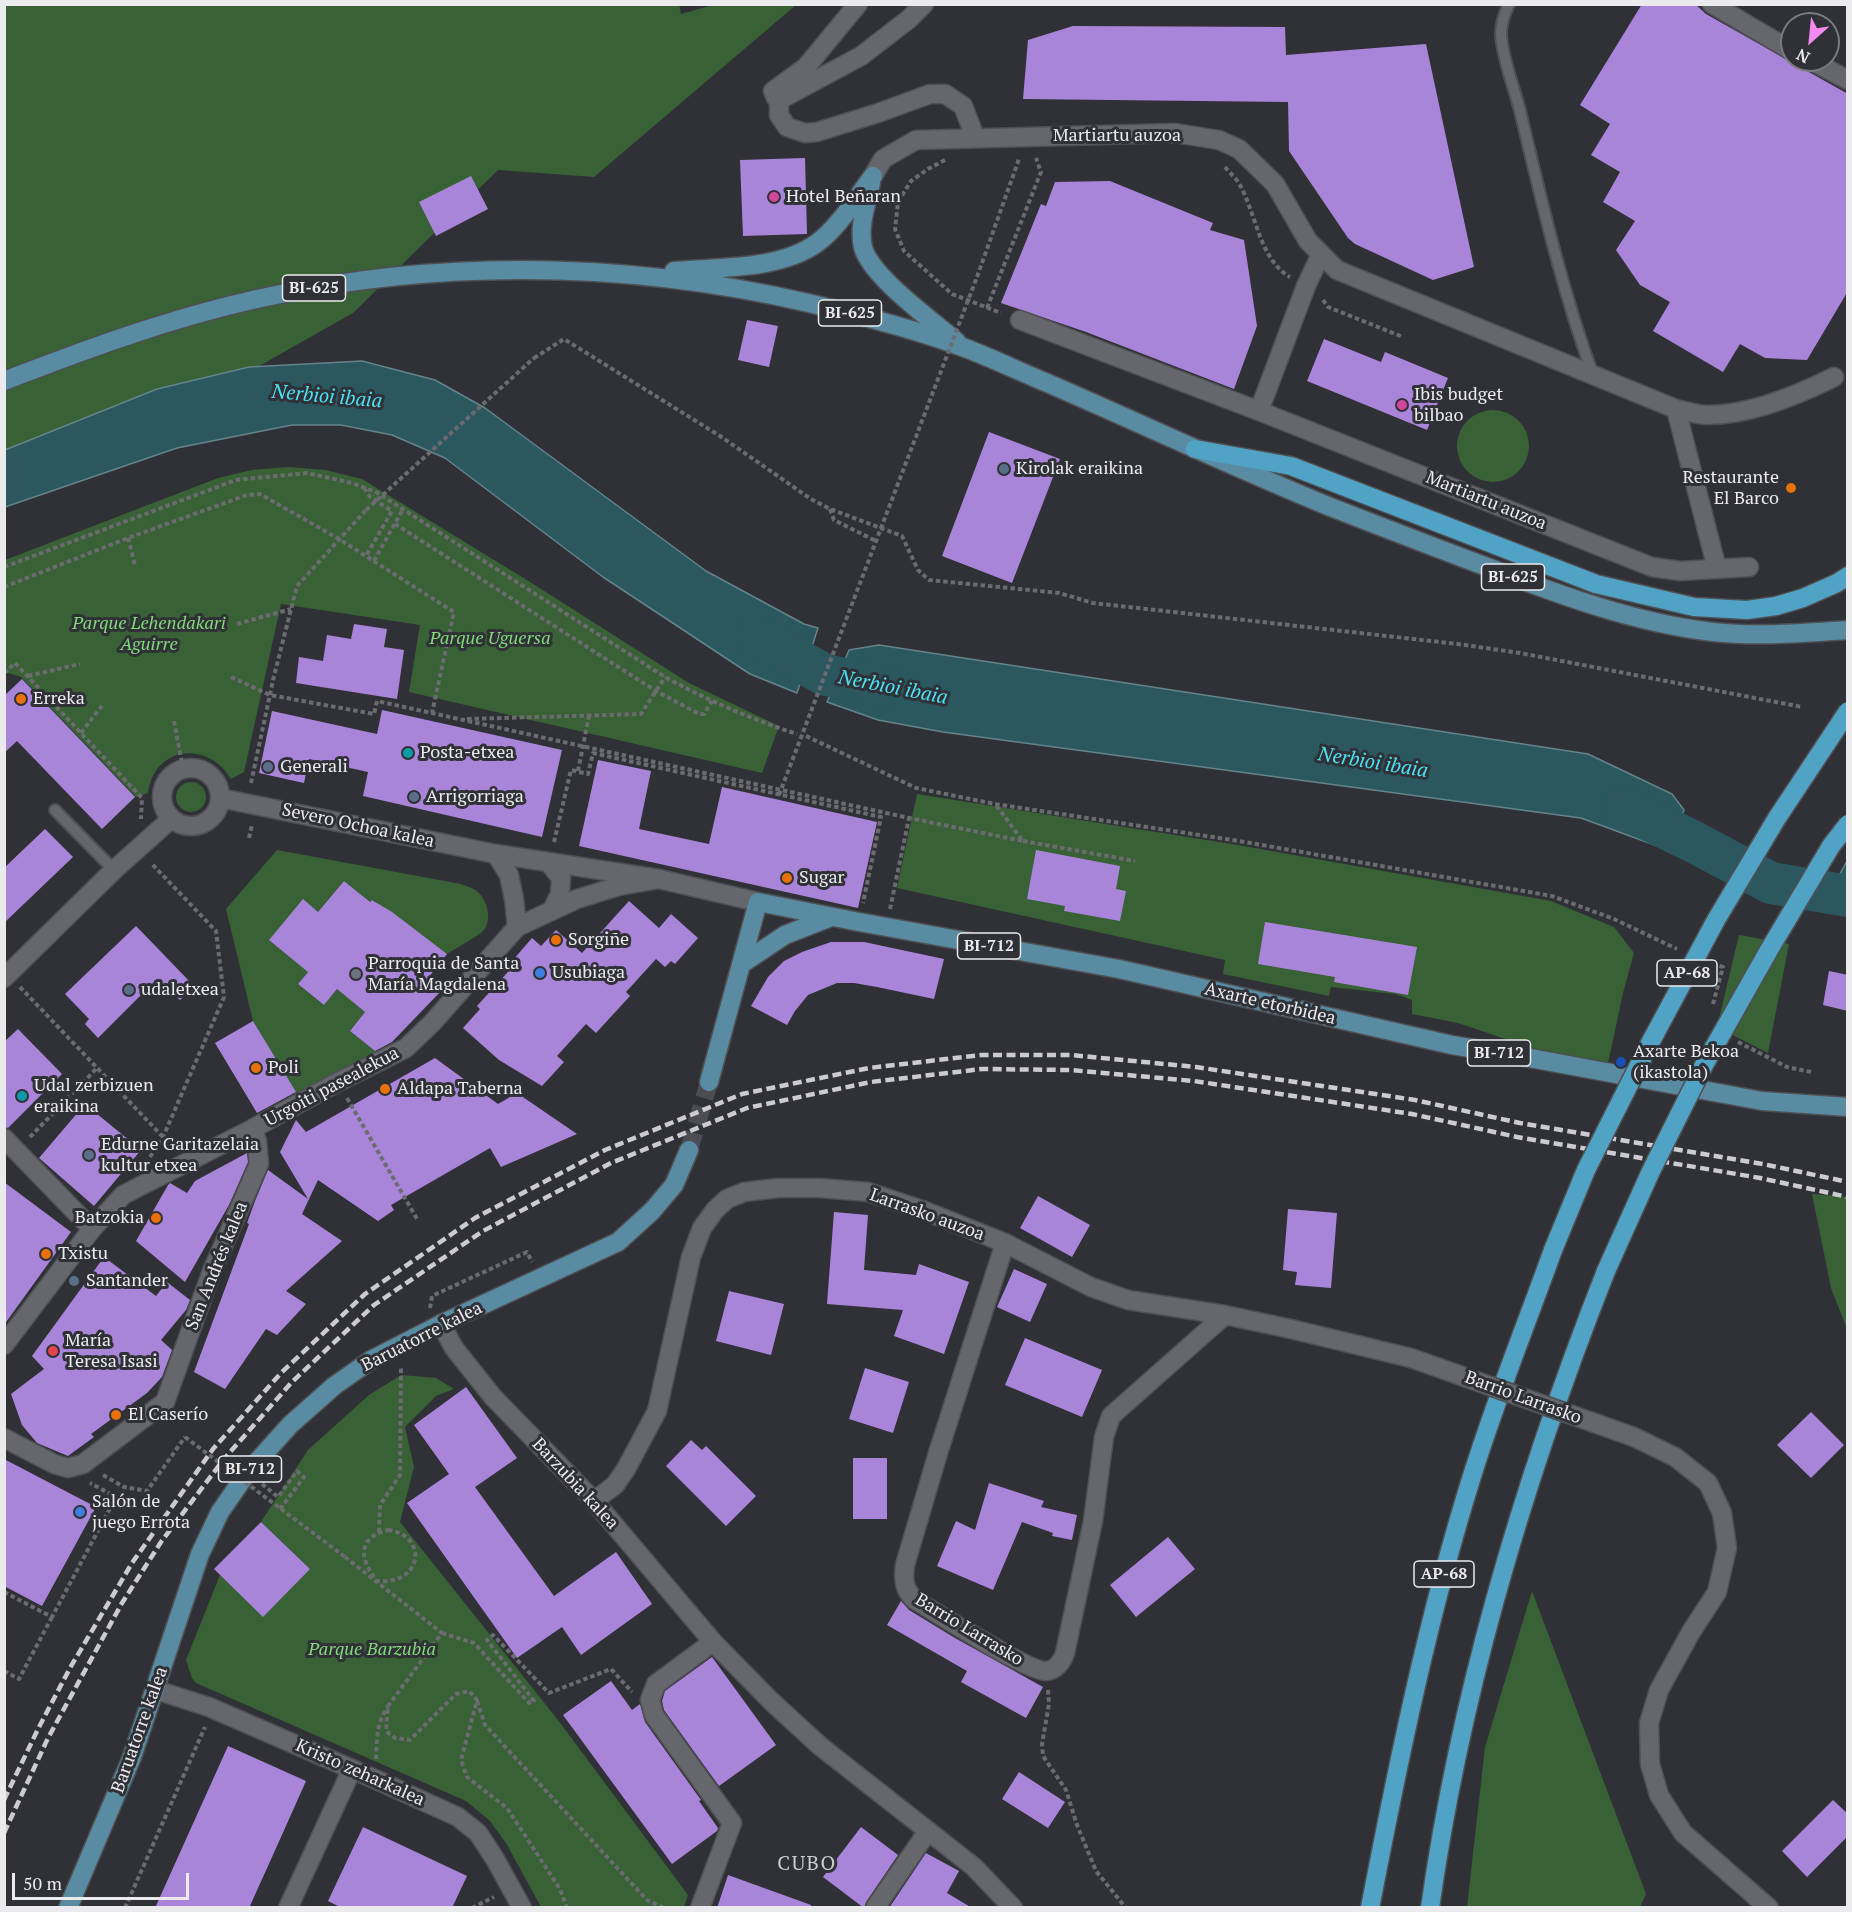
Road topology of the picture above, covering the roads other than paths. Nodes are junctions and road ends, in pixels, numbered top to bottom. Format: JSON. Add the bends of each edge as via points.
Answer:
{"nodes":[{"id":1,"x":858,"y":4,"type":"edge"},
{"id":2,"x":924,"y":4,"type":"edge"},
{"id":3,"x":1509,"y":4,"type":"edge"},
{"id":4,"x":1712,"y":4,"type":"edge"},
{"id":5,"x":1780,"y":44,"type":"edge"},
{"id":6,"x":1833,"y":72,"type":"edge"},
{"id":7,"x":1848,"y":80,"type":"edge"},
{"id":8,"x":779,"y":103,"type":"junction"},
{"id":9,"x":975,"y":137,"type":"junction"},
{"id":10,"x":873,"y":176,"type":"junction"},
{"id":11,"x":1321,"y":254,"type":"junction"},
{"id":12,"x":636,"y":274,"type":"junction"},
{"id":13,"x":1020,"y":320,"type":"road end"},
{"id":14,"x":963,"y":347,"type":"junction"},
{"id":15,"x":1593,"y":375,"type":"junction"},
{"id":16,"x":1834,"y":377,"type":"dead end"},
{"id":17,"x":4,"y":381,"type":"edge"},
{"id":18,"x":1676,"y":409,"type":"junction"},
{"id":19,"x":1259,"y":411,"type":"junction"},
{"id":20,"x":1195,"y":449,"type":"junction"},
{"id":21,"x":1749,"y":567,"type":"dead end"},
{"id":22,"x":1717,"y":569,"type":"junction"},
{"id":23,"x":1848,"y":576,"type":"edge"},
{"id":24,"x":1848,"y":630,"type":"edge"},
{"id":25,"x":1848,"y":711,"type":"edge"},
{"id":26,"x":220,"y":798,"type":"junction"},
{"id":27,"x":55,"y":810,"type":"dead end"},
{"id":28,"x":171,"y":819,"type":"junction"},
{"id":29,"x":1848,"y":824,"type":"edge"},
{"id":30,"x":496,"y":854,"type":"junction"},
{"id":31,"x":549,"y":863,"type":"junction"},
{"id":32,"x":114,"y":870,"type":"junction"},
{"id":33,"x":659,"y":879,"type":"junction"},
{"id":34,"x":759,"y":902,"type":"junction"},
{"id":35,"x":552,"y":910,"type":"junction"},
{"id":36,"x":832,"y":917,"type":"junction"},
{"id":37,"x":517,"y":927,"type":"junction"},
{"id":38,"x":743,"y":963,"type":"junction"},
{"id":39,"x":6,"y":976,"type":"edge"},
{"id":40,"x":710,"y":1082,"type":"tunnel mouth"},
{"id":41,"x":1848,"y":1107,"type":"edge"},
{"id":42,"x":252,"y":1129,"type":"junction"},
{"id":43,"x":9,"y":1150,"type":"edge"},
{"id":44,"x":689,"y":1150,"type":"tunnel mouth"},
{"id":45,"x":92,"y":1228,"type":"junction"},
{"id":46,"x":1005,"y":1243,"type":"junction"},
{"id":47,"x":1225,"y":1315,"type":"junction"},
{"id":48,"x":441,"y":1324,"type":"junction"},
{"id":49,"x":4,"y":1345,"type":"edge"},
{"id":50,"x":1411,"y":1358,"type":"joint"},
{"id":51,"x":4,"y":1438,"type":"edge"},
{"id":52,"x":594,"y":1502,"type":"junction"},
{"id":53,"x":713,"y":1642,"type":"junction"},
{"id":54,"x":156,"y":1690,"type":"junction"},
{"id":55,"x":352,"y":1768,"type":"junction"},
{"id":56,"x":928,"y":1831,"type":"junction"},
{"id":57,"x":69,"y":1908,"type":"edge"},
{"id":58,"x":288,"y":1908,"type":"edge"},
{"id":59,"x":522,"y":1908,"type":"edge"},
{"id":60,"x":700,"y":1908,"type":"edge"},
{"id":61,"x":875,"y":1908,"type":"edge"},
{"id":62,"x":1012,"y":1908,"type":"edge"},
{"id":63,"x":1370,"y":1908,"type":"edge"},
{"id":64,"x":1430,"y":1908,"type":"edge"},
{"id":65,"x":1769,"y":1908,"type":"edge"}],
"edges":[{"from":1,"to":8,"type":"street","via":[[806,67],[773,91]]},
{"from":2,"to":8,"type":"street","via":[[861,56]]},
{"from":3,"to":15,"type":"lane","via":[[1502,23],[1503,47],[1547,226]]},
{"from":4,"to":5,"type":"street"},
{"from":6,"to":7,"type":"street"},
{"from":8,"to":9,"type":"street","via":[[779,115],[787,128],[805,133],[930,94],[945,94],[963,106]]},
{"from":9,"to":10,"type":"street","name":"Martiartu auzoa","via":[[916,140],[883,159]]},
{"from":9,"to":11,"type":"street","name":"Martiartu auzoa","via":[[1174,133],[1219,140],[1239,149],[1275,184],[1308,241]]},
{"from":10,"to":12,"type":"main road","via":[[817,243],[786,258]]},
{"from":10,"to":14,"type":"main road","via":[[862,226],[863,247],[873,268]]},
{"from":11,"to":15,"type":"street","name":"Martiartu auzoa","via":[[1337,270]]},
{"from":11,"to":19,"type":"street"},
{"from":12,"to":14,"type":"main road","number":"BI-625","via":[[807,302]]},
{"from":12,"to":17,"type":"main road","number":"BI-625","via":[[474,271],[316,287],[162,323]]},
{"from":13,"to":19,"type":"street","name":"Martiartu auzoa"},
{"from":14,"to":20,"type":"main road","number":"BI-625"},
{"from":15,"to":18,"type":"street","name":"Martiartu auzoa"},
{"from":16,"to":18,"type":"street","name":"Martiartu auzoa","via":[[1807,391],[1743,411],[1707,415]]},
{"from":18,"to":22,"type":"street"},
{"from":19,"to":22,"type":"street","name":"Martiartu auzoa","via":[[1652,567],[1680,571]]},
{"from":20,"to":23,"type":"highway","via":[[1291,466],[1596,584],[1694,606],[1747,610],[1776,606]]},
{"from":20,"to":24,"type":"main road","number":"BI-625","via":[[1408,537],[1621,614],[1712,632],[1770,635]]},
{"from":21,"to":22,"type":"street","name":"Martiartu auzoa"},
{"from":25,"to":63,"type":"highway","number":"AP-68","bridge":true,"via":[[1716,920],[1592,1159],[1553,1250],[1494,1409],[1454,1538]]},
{"from":26,"to":28,"type":"street","via":[[214,815],[200,825],[182,825]]},
{"from":26,"to":28,"type":"street","via":[[218,785],[210,775],[198,769],[183,769],[168,778],[162,789],[162,802]]},
{"from":26,"to":30,"type":"street","name":"Severo Ochoa kalea"},
{"from":27,"to":32,"type":"lane"},
{"from":28,"to":32,"type":"street"},
{"from":29,"to":64,"type":"highway","number":"AP-68","bridge":true,"via":[[1768,950],[1704,1065],[1651,1171],[1581,1334],[1537,1458],[1480,1653]]},
{"from":30,"to":31,"type":"street","name":"Severo Ochoa kalea"},
{"from":30,"to":37,"type":"street","via":[[509,875]]},
{"from":31,"to":33,"type":"street","name":"Severo Ochoa kalea"},
{"from":31,"to":35,"type":"street","via":[[561,878],[560,894]]},
{"from":32,"to":39,"type":"street"},
{"from":33,"to":34,"type":"street","name":"Severo Ochoa kalea"},
{"from":33,"to":35,"type":"street","via":[[619,886]]},
{"from":34,"to":36,"type":"main road","name":"Axarte etorbidea","number":"BI-712"},
{"from":34,"to":38,"type":"main road"},
{"from":35,"to":37,"type":"street"},
{"from":36,"to":38,"type":"main road","via":[[785,935]]},
{"from":36,"to":41,"type":"main road","name":"Axarte etorbidea","number":"BI-712","via":[[1119,969],[1452,1045],[1762,1101]]},
{"from":37,"to":42,"type":"street","name":"Urgoiti pasealekua","via":[[405,1048]]},
{"from":38,"to":40,"type":"main road"},
{"from":42,"to":45,"type":"street","name":"Urgoiti pasealekua","via":[[123,1195]]},
{"from":42,"to":51,"type":"street","name":"San Andrés kalea","via":[[258,1164],[212,1271],[165,1402],[83,1464],[68,1468]]},
{"from":43,"to":45,"type":"street"},
{"from":44,"to":48,"type":"main road","name":"Baruatorre kalea","number":"BI-712","via":[[674,1185],[618,1242]]},
{"from":45,"to":49,"type":"street","name":"Urgoiti pasealekua"},
{"from":46,"to":47,"type":"street","name":"Larrasko auzoa","via":[[1091,1287],[1128,1300]]},
{"from":46,"to":47,"type":"street","name":"Barrio Larrasko","via":[[938,1453],[903,1581],[915,1600],[1042,1671],[1054,1669],[1065,1653],[1111,1416]]},
{"from":46,"to":52,"type":"street","name":"Larrasko auzoa","via":[[868,1192],[778,1188],[744,1192],[727,1199],[702,1228],[691,1257],[657,1411],[615,1485]]},
{"from":47,"to":50,"type":"street","name":"Larrasko auzoa"},
{"from":48,"to":52,"type":"street","name":"Barzubia kalea","via":[[454,1348],[493,1397]]},
{"from":48,"to":54,"type":"main road","name":"Baruatorre kalea","number":"BI-712","via":[[371,1360],[334,1386],[290,1425],[247,1473],[220,1512],[200,1554]]},
{"from":50,"to":65,"type":"street","name":"Barrio Larrasko","bridge":true,"via":[[1634,1437],[1675,1457],[1708,1483],[1722,1513],[1727,1548],[1717,1592],[1659,1690],[1649,1723],[1650,1764],[1659,1795],[1683,1833]]},
{"from":52,"to":53,"type":"street","name":"Barzubia kalea"},
{"from":53,"to":56,"type":"street","name":"Barzubia kalea","via":[[819,1746]]},
{"from":53,"to":60,"type":"street","via":[[656,1684],[650,1700],[654,1715],[732,1822]]},
{"from":54,"to":55,"type":"street","name":"Kristo zeharkalea","via":[[209,1707]]},
{"from":54,"to":57,"type":"main road","name":"Baruatorre kalea","number":"BI-712"},
{"from":55,"to":58,"type":"street"},
{"from":55,"to":59,"type":"street","name":"Kristo zeharkalea","via":[[458,1817],[478,1833]]},
{"from":56,"to":61,"type":"street"},
{"from":56,"to":62,"type":"street","name":"Barzubia kalea","via":[[974,1867]]}]}
